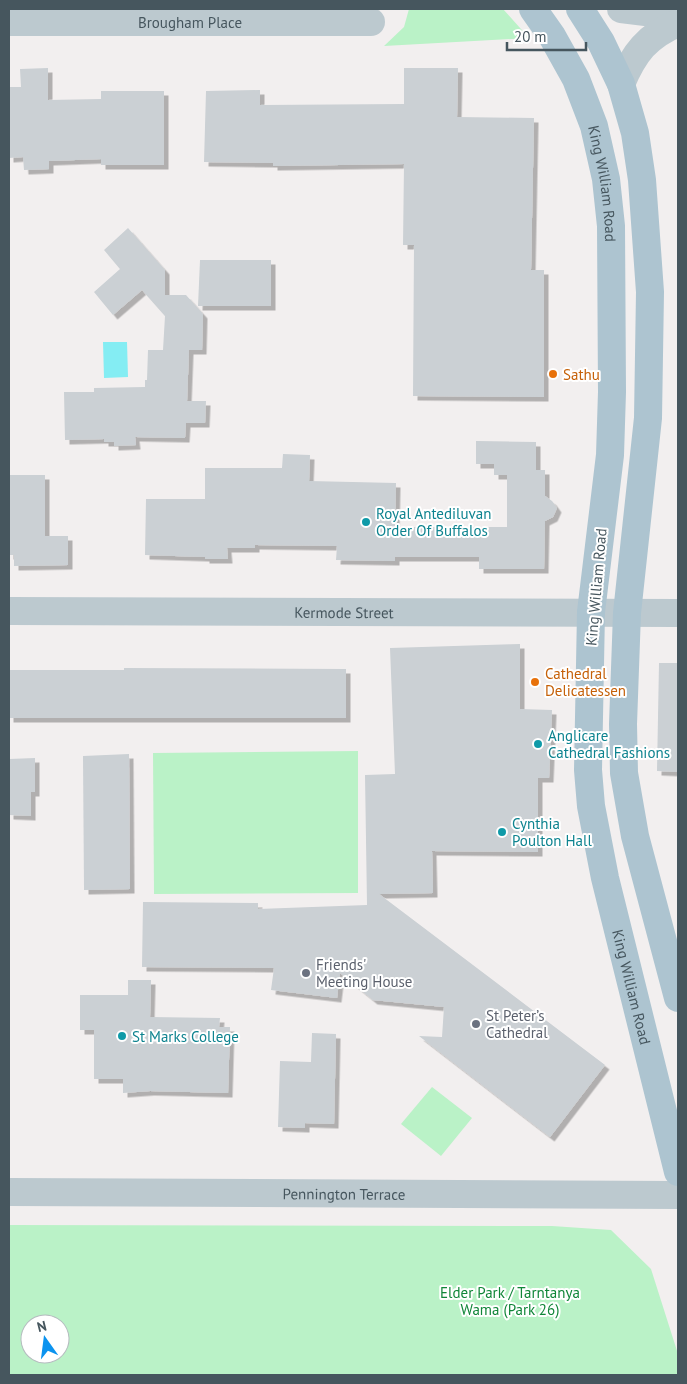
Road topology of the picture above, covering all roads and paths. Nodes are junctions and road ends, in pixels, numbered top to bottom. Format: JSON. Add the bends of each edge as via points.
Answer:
{"nodes":[{"id":1,"x":533,"y":9,"type":"edge"},
{"id":2,"x":621,"y":9,"type":"edge"},
{"id":3,"x":589,"y":12,"type":"edge"},
{"id":4,"x":678,"y":16,"type":"edge"},
{"id":5,"x":9,"y":22,"type":"edge"},
{"id":6,"x":371,"y":22,"type":"dead end"},
{"id":7,"x":678,"y":22,"type":"edge"},
{"id":8,"x":621,"y":84,"type":"junction"},
{"id":9,"x":581,"y":90,"type":"junction"},
{"id":10,"x":9,"y":611,"type":"edge"},
{"id":11,"x":591,"y":612,"type":"junction"},
{"id":12,"x":627,"y":613,"type":"junction"},
{"id":13,"x":678,"y":613,"type":"edge"},
{"id":14,"x":678,"y":998,"type":"edge"},
{"id":15,"x":678,"y":1172,"type":"edge"},
{"id":16,"x":9,"y":1192,"type":"edge"},
{"id":17,"x":678,"y":1195,"type":"edge"}],
"edges":[{"from":1,"to":9,"type":"main road","name":"King William Road","via":[[570,66]]},
{"from":2,"to":4,"type":"street"},
{"from":3,"to":8,"type":"main road"},
{"from":3,"to":9,"type":"main road","via":[[574,34],[570,50]]},
{"from":5,"to":6,"type":"street","name":"Brougham Place"},
{"from":7,"to":8,"type":"street","via":[[644,44],[630,62]]},
{"from":8,"to":12,"type":"main road","via":[[639,156],[650,292],[648,418]]},
{"from":9,"to":11,"type":"main road","name":"King William Road","via":[[600,149],[611,226],[610,455]]},
{"from":10,"to":11,"type":"street","name":"Kermode Street"},
{"from":11,"to":12,"type":"street","name":"Kermode Street"},
{"from":11,"to":15,"type":"main road","name":"King William Road","via":[[588,770],[591,806],[605,878]]},
{"from":12,"to":13,"type":"street","name":"Kermode Street"},
{"from":12,"to":14,"type":"main road","via":[[623,724],[626,781],[635,836]]},
{"from":16,"to":17,"type":"street","name":"Pennington Terrace"}]}
